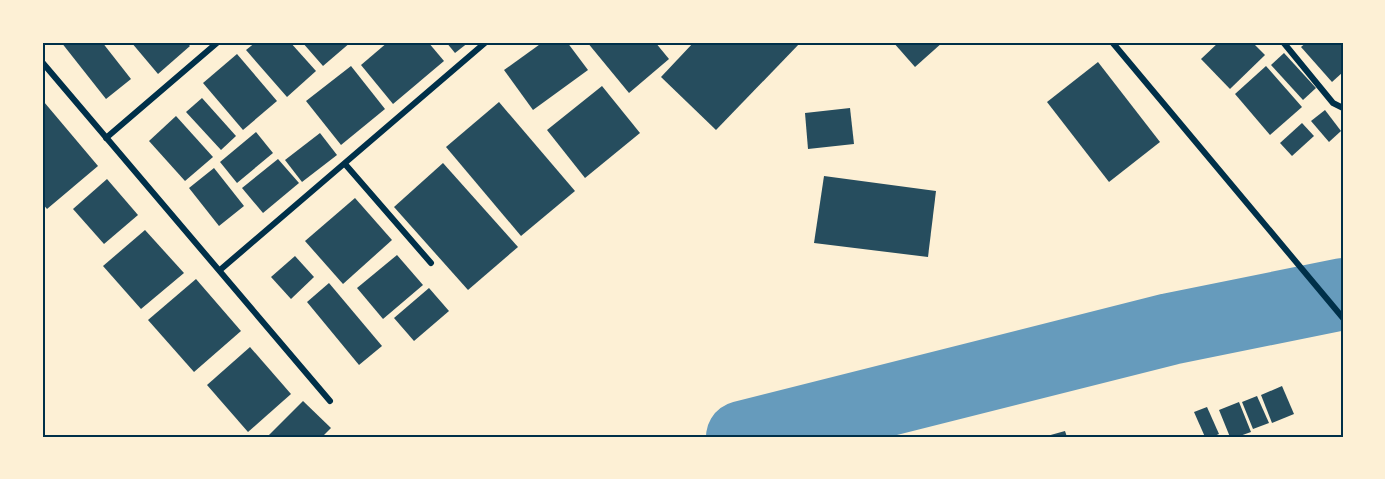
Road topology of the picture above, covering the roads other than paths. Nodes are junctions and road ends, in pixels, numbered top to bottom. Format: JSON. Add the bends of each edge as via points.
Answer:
{"nodes":[{"id":1,"x":218,"y":42,"type":"edge"},
{"id":2,"x":486,"y":42,"type":"edge"},
{"id":3,"x":1112,"y":42,"type":"edge"},
{"id":4,"x":1283,"y":42,"type":"edge"},
{"id":5,"x":42,"y":62,"type":"edge"},
{"id":6,"x":1343,"y":108,"type":"edge"},
{"id":7,"x":106,"y":138,"type":"junction"},
{"id":8,"x":345,"y":164,"type":"junction"},
{"id":9,"x":430,"y":263,"type":"dead end"},
{"id":10,"x":220,"y":270,"type":"junction"},
{"id":11,"x":1343,"y":318,"type":"edge"},
{"id":12,"x":330,"y":401,"type":"dead end"}],
"edges":[{"from":1,"to":7,"type":"street"},
{"from":2,"to":8,"type":"street"},
{"from":3,"to":11,"type":"street"},
{"from":4,"to":6,"type":"street","via":[[1333,103]]},
{"from":5,"to":7,"type":"street"},
{"from":7,"to":10,"type":"street"},
{"from":8,"to":9,"type":"street"},
{"from":8,"to":10,"type":"street"},
{"from":10,"to":12,"type":"street"}]}
